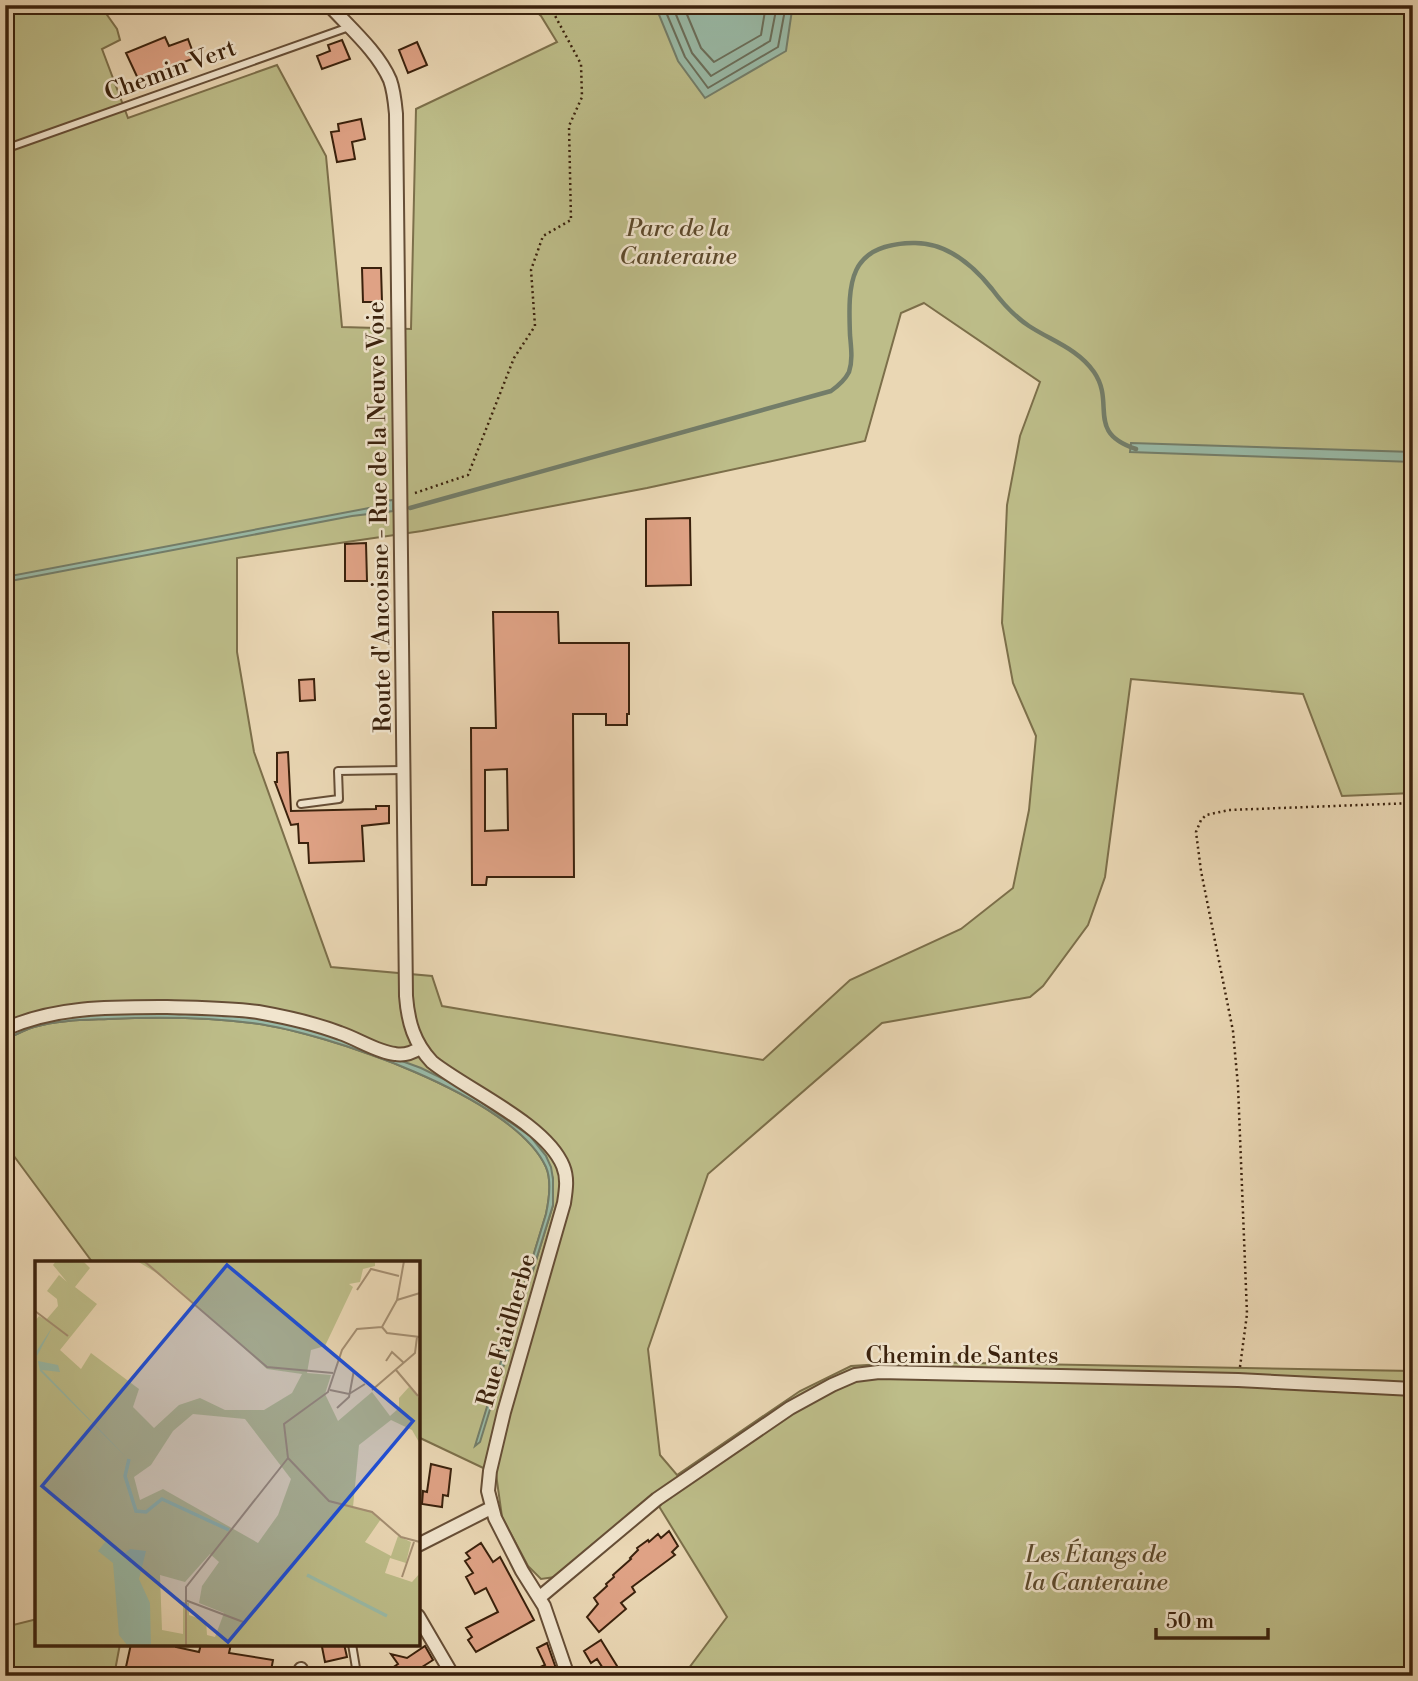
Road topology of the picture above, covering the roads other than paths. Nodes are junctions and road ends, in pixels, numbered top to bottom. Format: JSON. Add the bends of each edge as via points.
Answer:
{"nodes":[{"id":1,"x":329,"y":5,"type":"edge"},
{"id":2,"x":349,"y":27,"type":"junction"},
{"id":3,"x":5,"y":149,"type":"edge"},
{"id":4,"x":403,"y":770,"type":"junction"},
{"id":5,"x":301,"y":804,"type":"dead end"},
{"id":6,"x":5,"y":1029,"type":"edge"},
{"id":7,"x":420,"y":1048,"type":"junction"},
{"id":8,"x":1413,"y":1390,"type":"edge"},
{"id":9,"x":491,"y":1507,"type":"junction"},
{"id":10,"x":420,"y":1544,"type":"edge"},
{"id":11,"x":540,"y":1597,"type":"junction"},
{"id":12,"x":420,"y":1619,"type":"edge"},
{"id":13,"x":352,"y":1646,"type":"edge"},
{"id":14,"x":356,"y":1668,"type":"dead end"},
{"id":15,"x":453,"y":1676,"type":"edge"},
{"id":16,"x":568,"y":1676,"type":"edge"}],
"edges":[{"from":1,"to":2,"type":"street","name":"Route d'Ancoisne - Rue de la Neuve Voie"},
{"from":2,"to":3,"type":"lane","name":"Chemin Vert"},
{"from":2,"to":4,"type":"street","name":"Route d'Ancoisne - Rue de la Neuve Voie","via":[[387,73],[396,114]]},
{"from":4,"to":5,"type":"lane","via":[[338,771],[339,799]]},
{"from":4,"to":7,"type":"street","name":"Route d'Ancoisne - Rue de la Neuve Voie","via":[[406,996],[411,1030]]},
{"from":6,"to":7,"type":"street","via":[[40,1016],[77,1010],[206,1008],[308,1023],[391,1054]]},
{"from":7,"to":9,"type":"street","name":"Rue Faidherbe","via":[[439,1068],[532,1129],[558,1157],[565,1174],[564,1203],[492,1460]]},
{"from":8,"to":11,"type":"street","name":"Chemin de Santes","via":[[1238,1380],[878,1371],[855,1375],[790,1408],[657,1499]]},
{"from":9,"to":10,"type":"street"},
{"from":9,"to":11,"type":"street","name":"Rue Faidherbe"},
{"from":11,"to":16,"type":"street","name":"Rue Faidherbe"},
{"from":12,"to":15,"type":"street"},
{"from":13,"to":14,"type":"lane"}]}
